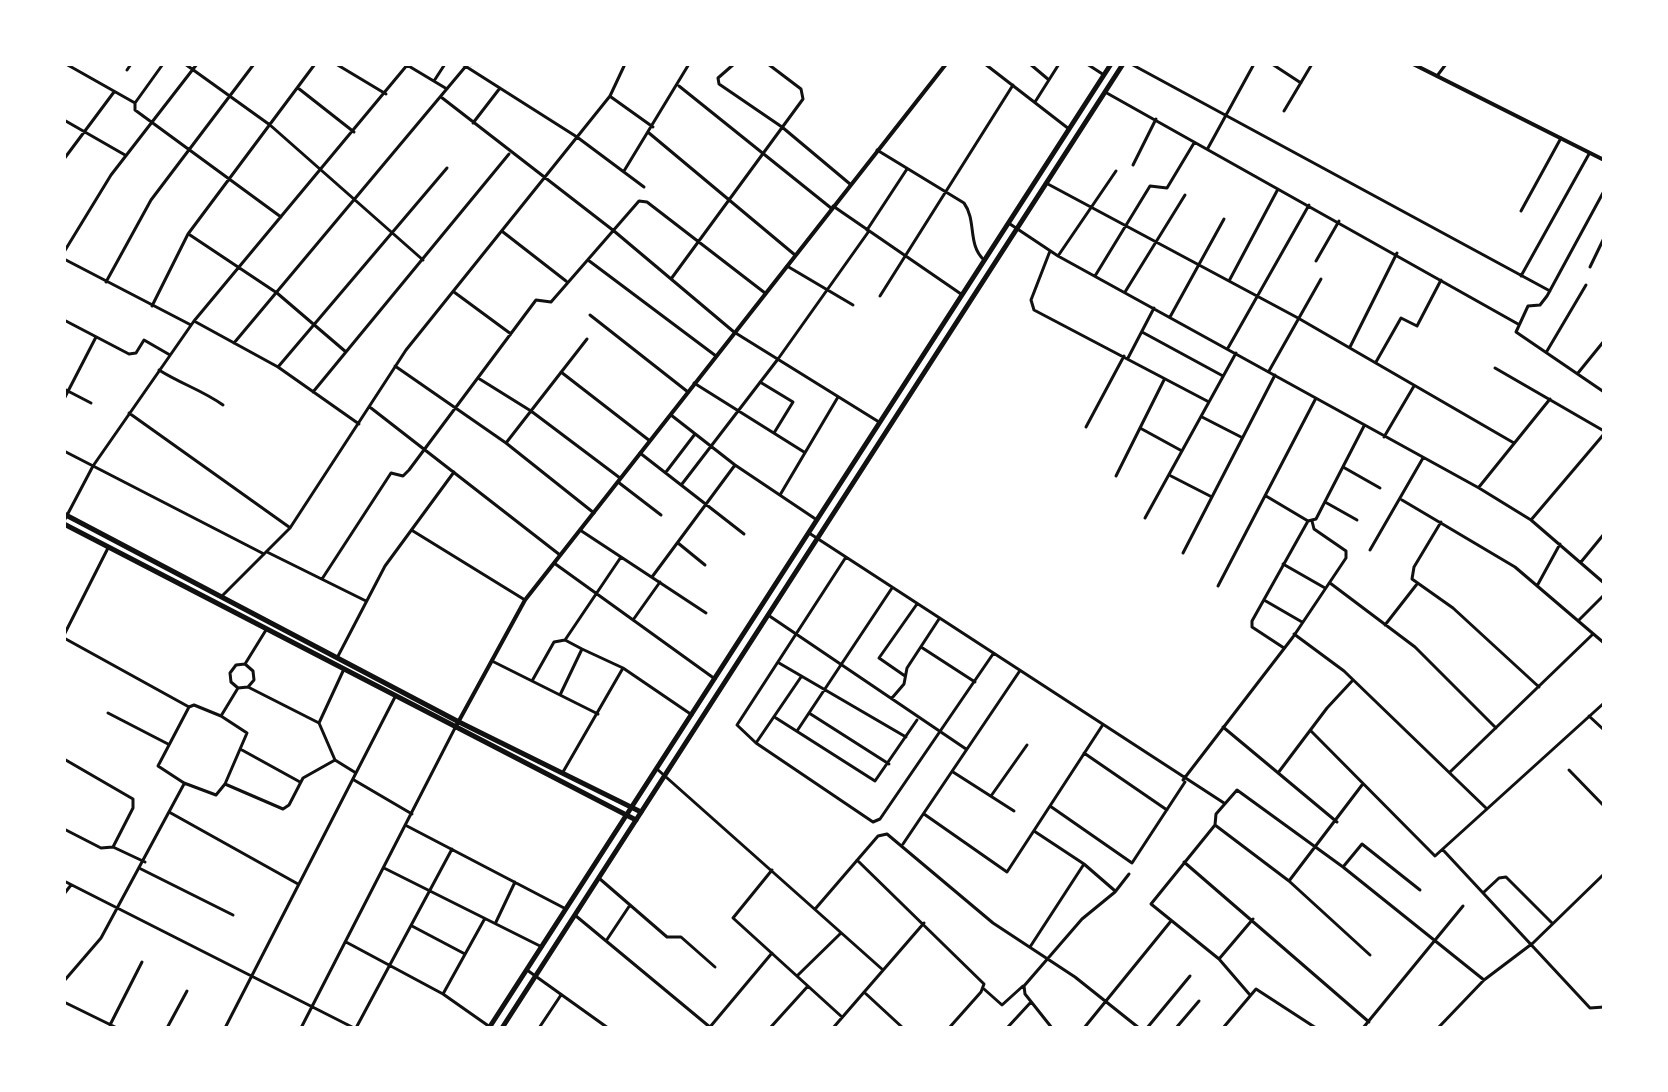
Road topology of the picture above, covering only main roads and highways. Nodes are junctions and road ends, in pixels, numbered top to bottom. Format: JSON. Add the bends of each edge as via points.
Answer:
{"nodes":[{"id":1,"x":1111,"y":64,"type":"edge"},
{"id":2,"x":1123,"y":64,"type":"edge"},
{"id":3,"x":65,"y":518,"type":"edge"},
{"id":4,"x":457,"y":725,"type":"junction"},
{"id":5,"x":632,"y":807,"type":"junction"},
{"id":6,"x":641,"y":812,"type":"junction"},
{"id":7,"x":627,"y":815,"type":"junction"},
{"id":8,"x":636,"y":820,"type":"junction"},
{"id":9,"x":489,"y":1028,"type":"edge"},
{"id":10,"x":502,"y":1028,"type":"edge"}],
"edges":[{"from":1,"to":5,"type":"main road"},
{"from":2,"to":6,"type":"main road"},
{"from":3,"to":4,"type":"main road"},
{"from":3,"to":4,"type":"main road","via":[[108,548]]},
{"from":4,"to":5,"type":"main road"},
{"from":4,"to":7,"type":"main road"},
{"from":5,"to":6,"type":"main road"},
{"from":5,"to":7,"type":"main road"},
{"from":6,"to":8,"type":"main road"},
{"from":7,"to":8,"type":"main road"},
{"from":7,"to":9,"type":"main road"},
{"from":8,"to":10,"type":"main road"}]}
